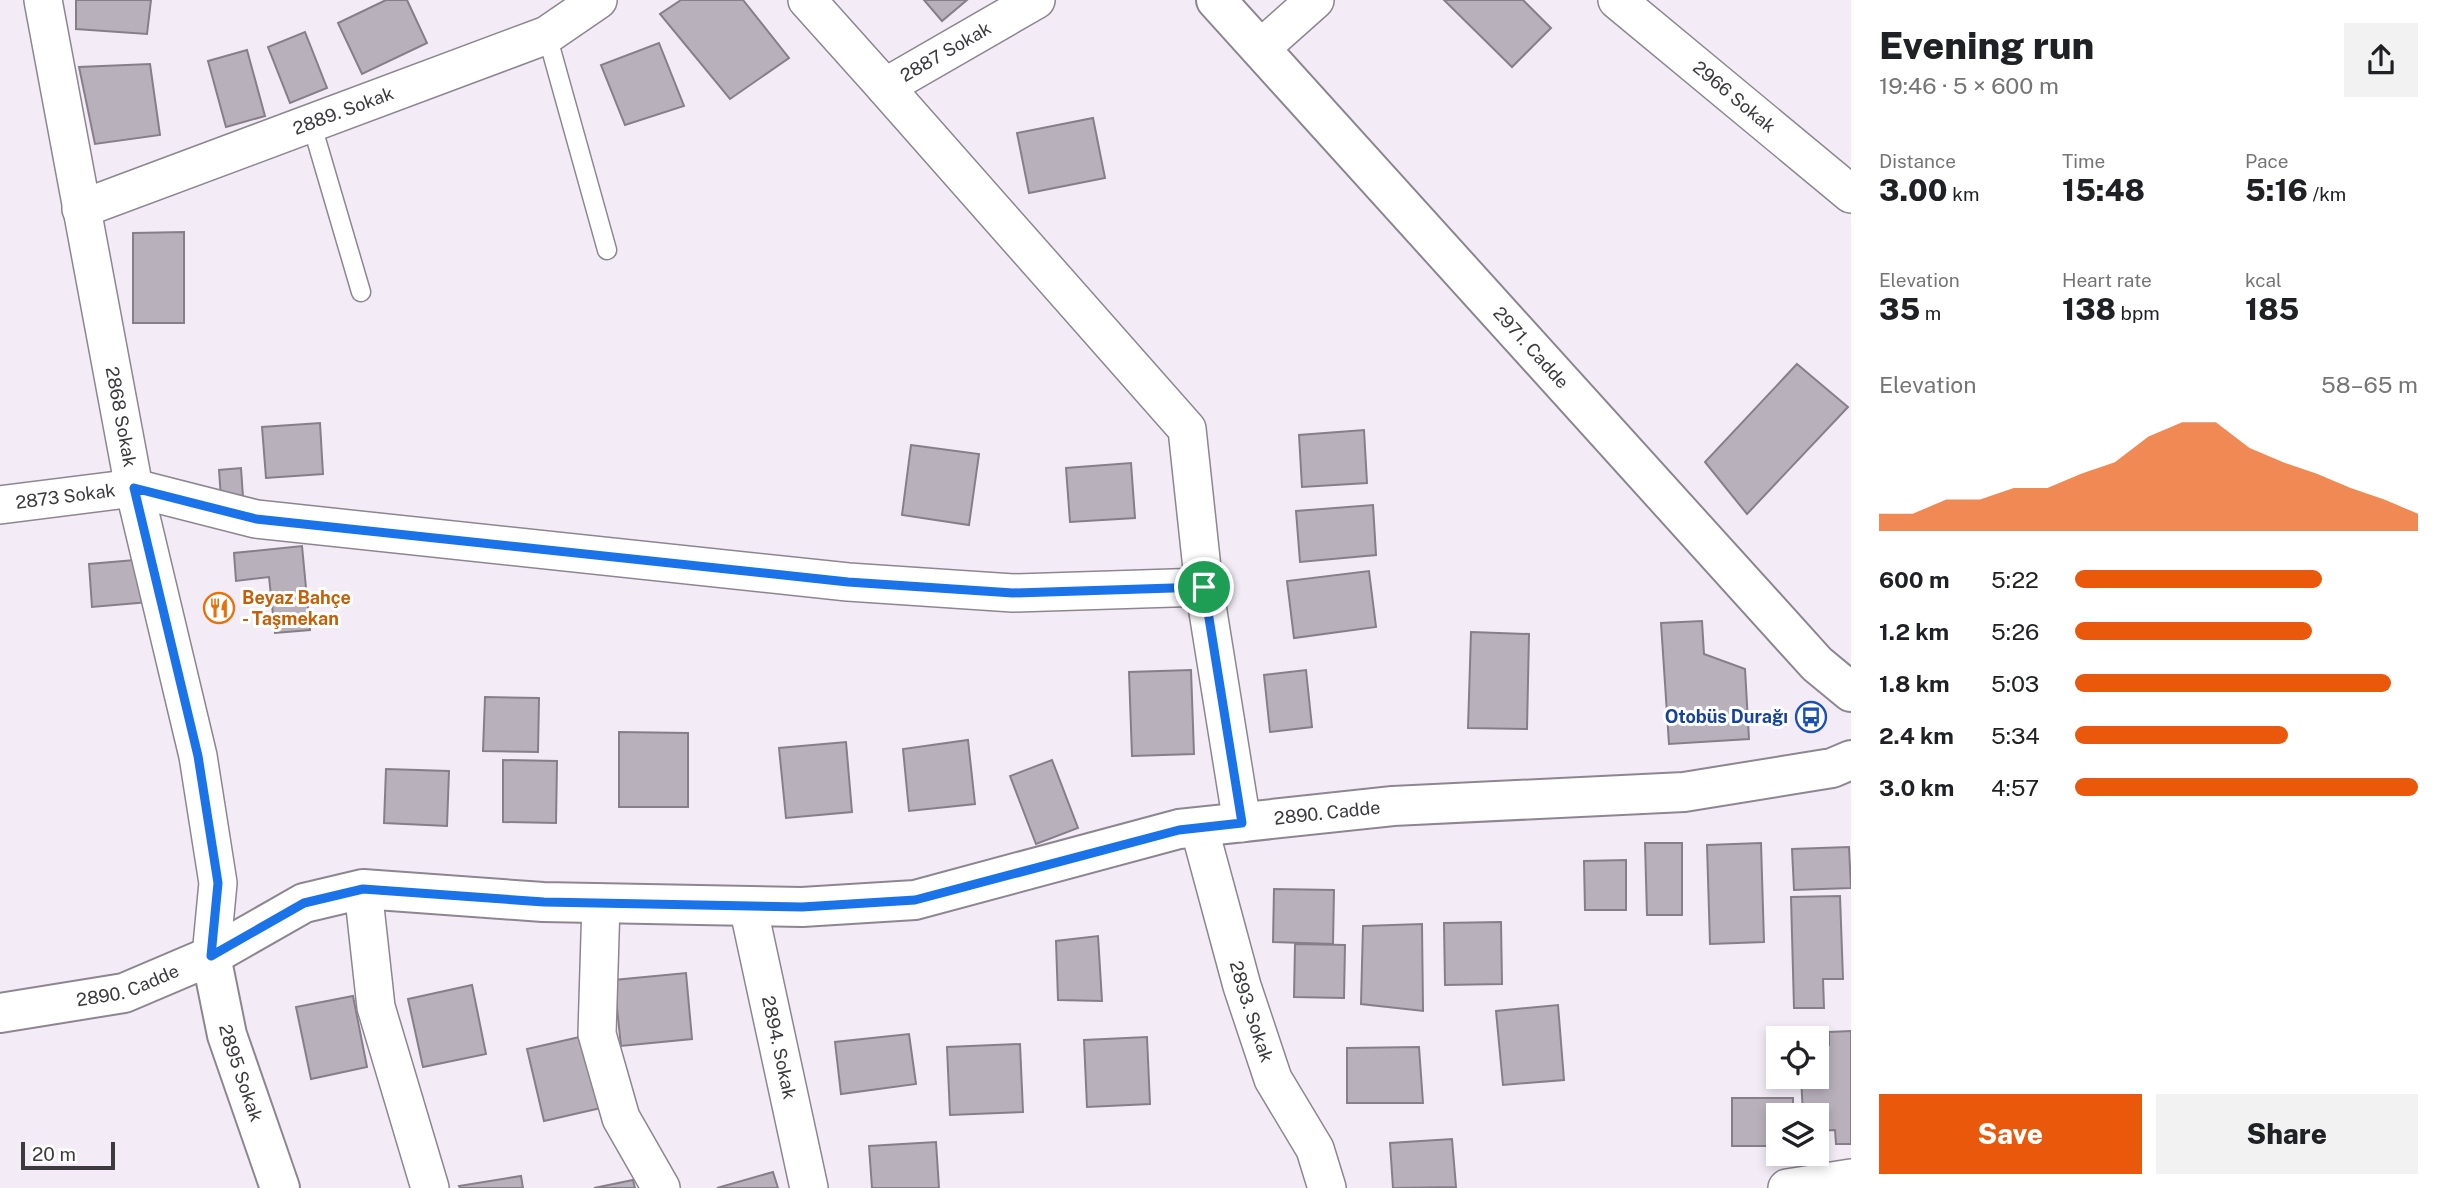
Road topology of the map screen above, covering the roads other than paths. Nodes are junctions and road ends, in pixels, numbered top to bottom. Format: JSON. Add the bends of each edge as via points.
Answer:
{"nodes":[{"id":1,"x":43,"y":0,"type":"edge"},
{"id":2,"x":598,"y":0,"type":"edge"},
{"id":3,"x":807,"y":0,"type":"edge"},
{"id":4,"x":1036,"y":0,"type":"edge"},
{"id":5,"x":1216,"y":0,"type":"edge"},
{"id":6,"x":1315,"y":0,"type":"edge"},
{"id":7,"x":1617,"y":0,"type":"edge"},
{"id":8,"x":547,"y":34,"type":"junction"},
{"id":9,"x":1261,"y":49,"type":"junction"},
{"id":10,"x":885,"y":87,"type":"junction"},
{"id":11,"x":311,"y":122,"type":"junction"},
{"id":12,"x":1851,"y":194,"type":"edge"},
{"id":13,"x":81,"y":209,"type":"junction"},
{"id":14,"x":607,"y":250,"type":"dead end"},
{"id":15,"x":361,"y":292,"type":"dead end"},
{"id":16,"x":134,"y":488,"type":"junction"},
{"id":17,"x":0,"y":505,"type":"edge"},
{"id":18,"x":1204,"y":587,"type":"junction"},
{"id":19,"x":1851,"y":692,"type":"edge"},
{"id":20,"x":1851,"y":760,"type":"edge"},
{"id":21,"x":1242,"y":823,"type":"junction"},
{"id":22,"x":1199,"y":827,"type":"junction"},
{"id":23,"x":363,"y":889,"type":"junction"},
{"id":24,"x":601,"y":903,"type":"junction"},
{"id":25,"x":748,"y":906,"type":"junction"},
{"id":26,"x":211,"y":956,"type":"junction"},
{"id":27,"x":0,"y":1013,"type":"edge"},
{"id":28,"x":1851,"y":1178,"type":"edge"},
{"id":29,"x":280,"y":1188,"type":"edge"},
{"id":30,"x":430,"y":1188,"type":"edge"},
{"id":31,"x":661,"y":1188,"type":"edge"},
{"id":32,"x":809,"y":1188,"type":"edge"},
{"id":33,"x":1327,"y":1188,"type":"edge"},
{"id":34,"x":1787,"y":1188,"type":"edge"}],
"edges":[{"from":1,"to":13,"type":"street","name":"2868 Sokak"},
{"from":2,"to":8,"type":"street","name":"2889. Sokak"},
{"from":3,"to":10,"type":"street","name":"2887 Sokak"},
{"from":4,"to":10,"type":"street","name":"2887 Sokak"},
{"from":5,"to":9,"type":"street","name":"2971. Cadde"},
{"from":6,"to":9,"type":"street"},
{"from":7,"to":12,"type":"street","name":"2966 Sokak"},
{"from":8,"to":11,"type":"street","name":"2889. Sokak"},
{"from":8,"to":14,"type":"lane"},
{"from":9,"to":19,"type":"street","name":"2971. Cadde","via":[[1817,664]]},
{"from":10,"to":18,"type":"street","via":[[1187,429]]},
{"from":11,"to":13,"type":"street","name":"2889. Sokak"},
{"from":11,"to":15,"type":"lane"},
{"from":13,"to":16,"type":"street","name":"2868 Sokak"},
{"from":16,"to":17,"type":"street","name":"2873 Sokak"},
{"from":16,"to":18,"type":"street","via":[[256,519],[848,582],[1013,593]]},
{"from":16,"to":26,"type":"street","name":"2868 Sokak","via":[[198,756],[218,883]]},
{"from":18,"to":21,"type":"street"},
{"from":20,"to":21,"type":"street","name":"2890. Cadde","via":[[1832,768],[1684,792],[1393,806]]},
{"from":21,"to":22,"type":"street","name":"2890. Cadde"},
{"from":22,"to":25,"type":"street","name":"2890. Cadde","via":[[915,900]]},
{"from":22,"to":33,"type":"street","name":"2893. Sokak","via":[[1242,986],[1273,1079],[1314,1149]]},
{"from":23,"to":24,"type":"street","name":"2890. Cadde"},
{"from":23,"to":26,"type":"street","name":"2890. Cadde","via":[[304,903]]},
{"from":23,"to":30,"type":"street","via":[[376,1007]]},
{"from":24,"to":25,"type":"street","name":"2890. Cadde"},
{"from":24,"to":31,"type":"street","via":[[597,1034],[621,1118]]},
{"from":25,"to":32,"type":"street","name":"2894. Sokak"},
{"from":26,"to":27,"type":"street","name":"2890. Cadde","via":[[124,993]]},
{"from":26,"to":29,"type":"street","name":"2895 Sokak","via":[[227,1035]]},
{"from":28,"to":34,"type":"street"}]}
